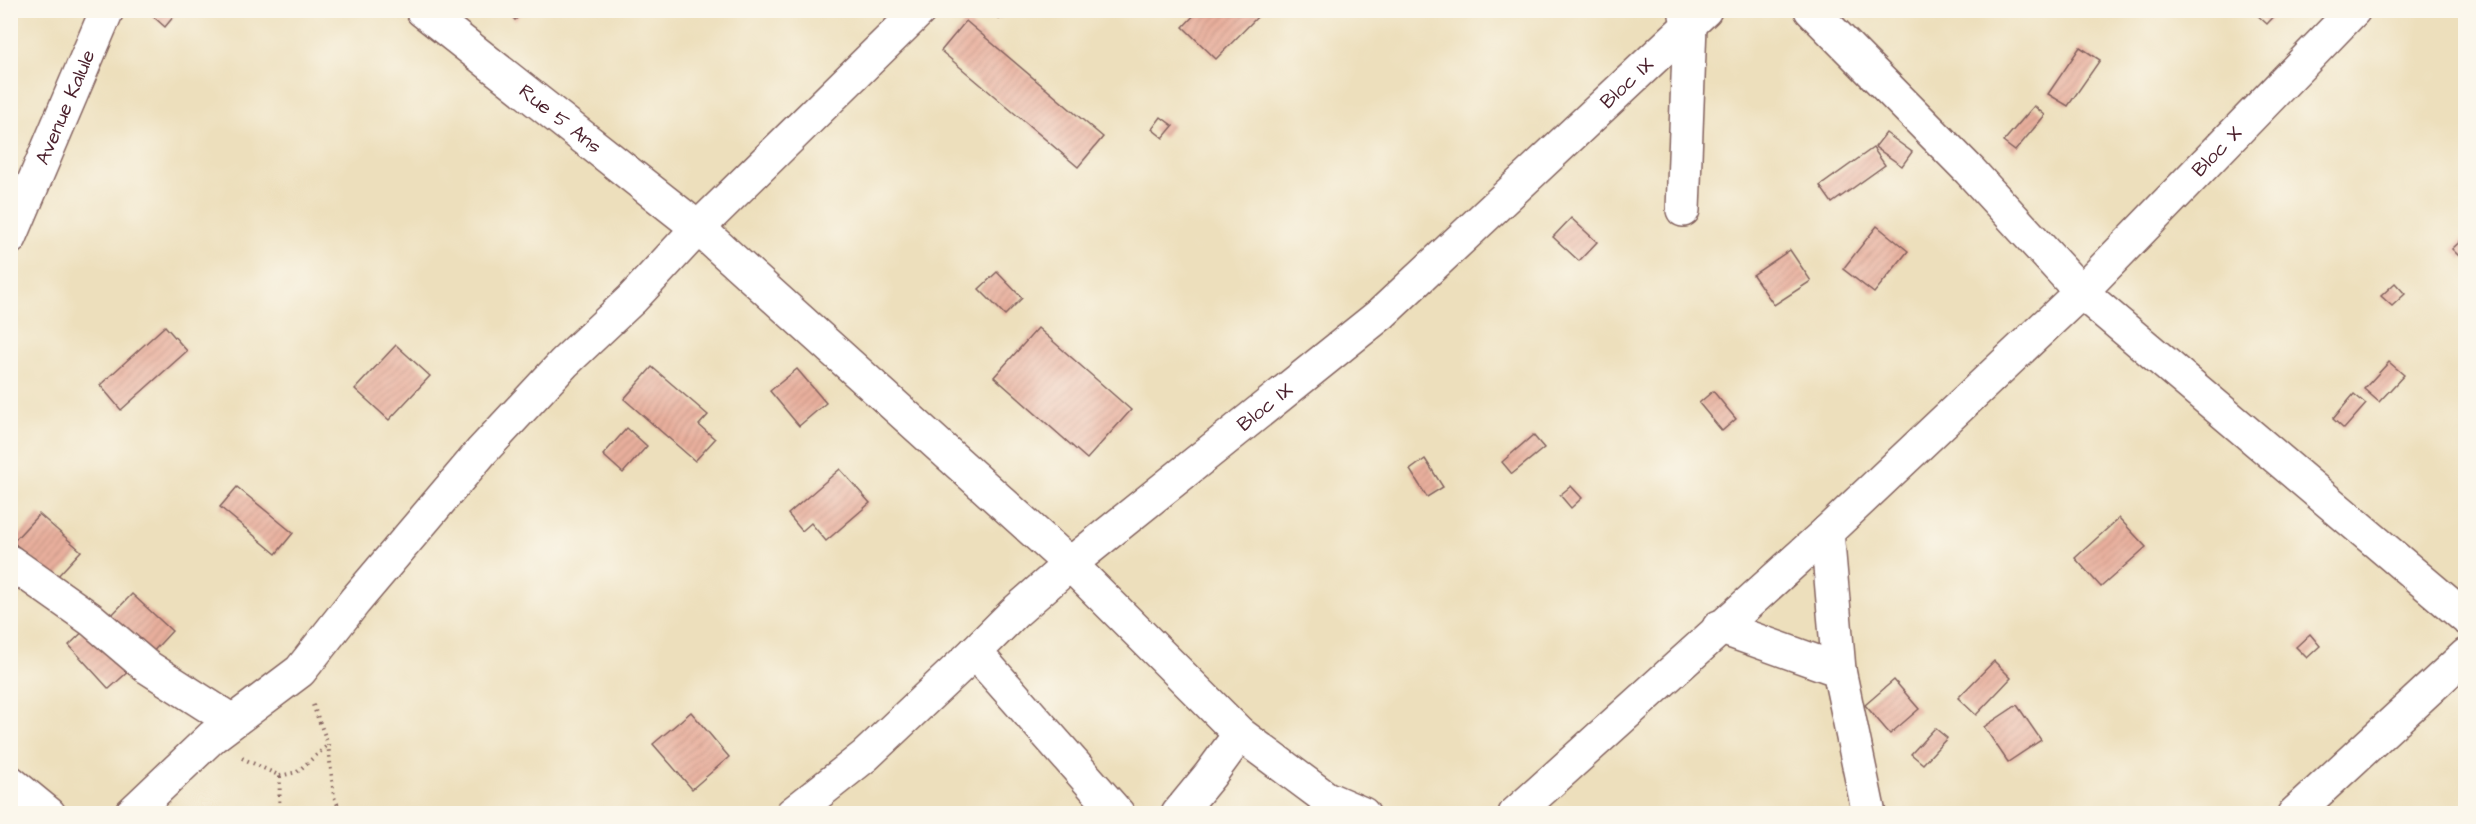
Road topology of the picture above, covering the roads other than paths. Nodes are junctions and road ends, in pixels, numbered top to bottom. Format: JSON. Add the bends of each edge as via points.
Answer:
{"nodes":[{"id":1,"x":106,"y":10,"type":"edge"},
{"id":2,"x":422,"y":10,"type":"edge"},
{"id":3,"x":920,"y":10,"type":"edge"},
{"id":4,"x":1811,"y":10,"type":"edge"},
{"id":5,"x":2354,"y":10,"type":"edge"},
{"id":6,"x":1693,"y":15,"type":"edge"},
{"id":7,"x":1683,"y":210,"type":"dead end"},
{"id":8,"x":698,"y":228,"type":"junction"},
{"id":9,"x":10,"y":237,"type":"edge"},
{"id":10,"x":2081,"y":292,"type":"junction"},
{"id":11,"x":1827,"y":531,"type":"junction"},
{"id":12,"x":10,"y":562,"type":"edge"},
{"id":13,"x":1070,"y":564,"type":"junction"},
{"id":14,"x":2466,"y":618,"type":"edge"},
{"id":15,"x":1719,"y":627,"type":"junction"},
{"id":16,"x":975,"y":652,"type":"junction"},
{"id":17,"x":2466,"y":655,"type":"edge"},
{"id":18,"x":1839,"y":670,"type":"junction"},
{"id":19,"x":232,"y":720,"type":"junction"},
{"id":20,"x":1240,"y":734,"type":"junction"},
{"id":21,"x":10,"y":782,"type":"edge"},
{"id":22,"x":49,"y":813,"type":"edge"},
{"id":23,"x":131,"y":813,"type":"edge"},
{"id":24,"x":792,"y":813,"type":"edge"},
{"id":25,"x":1118,"y":813,"type":"edge"},
{"id":26,"x":1178,"y":813,"type":"edge"},
{"id":27,"x":1363,"y":813,"type":"edge"},
{"id":28,"x":1515,"y":813,"type":"edge"},
{"id":29,"x":1869,"y":813,"type":"edge"},
{"id":30,"x":2294,"y":813,"type":"edge"}],
"edges":[{"from":1,"to":9,"type":"street","name":"Avenue Kalule"},
{"from":2,"to":8,"type":"street","name":"Rue 5 Ans"},
{"from":3,"to":8,"type":"street"},
{"from":4,"to":10,"type":"street","via":[[1970,171]]},
{"from":5,"to":10,"type":"street","name":"Bloc X"},
{"from":6,"to":7,"type":"street"},
{"from":6,"to":13,"type":"street","name":"Bloc IX","via":[[1381,314]]},
{"from":8,"to":13,"type":"street","name":"Rue 5 Ans"},
{"from":8,"to":19,"type":"street","via":[[482,451],[300,671]]},
{"from":10,"to":11,"type":"street","name":"Bloc X"},
{"from":10,"to":14,"type":"street"},
{"from":11,"to":15,"type":"street","name":"Bloc X"},
{"from":11,"to":18,"type":"street"},
{"from":12,"to":19,"type":"street","via":[[92,620],[146,666]]},
{"from":13,"to":16,"type":"street","name":"Bloc IX"},
{"from":13,"to":20,"type":"street","name":"Rue 5 Ans"},
{"from":15,"to":18,"type":"street"},
{"from":15,"to":28,"type":"street","name":"Bloc X"},
{"from":16,"to":24,"type":"street","name":"Bloc IX","via":[[865,756]]},
{"from":16,"to":25,"type":"street"},
{"from":17,"to":30,"type":"street"},
{"from":18,"to":29,"type":"street"},
{"from":19,"to":23,"type":"street"},
{"from":20,"to":26,"type":"street"},
{"from":20,"to":27,"type":"street","name":"Rue 5 Ans","via":[[1326,798]]},
{"from":21,"to":22,"type":"street"}]}
